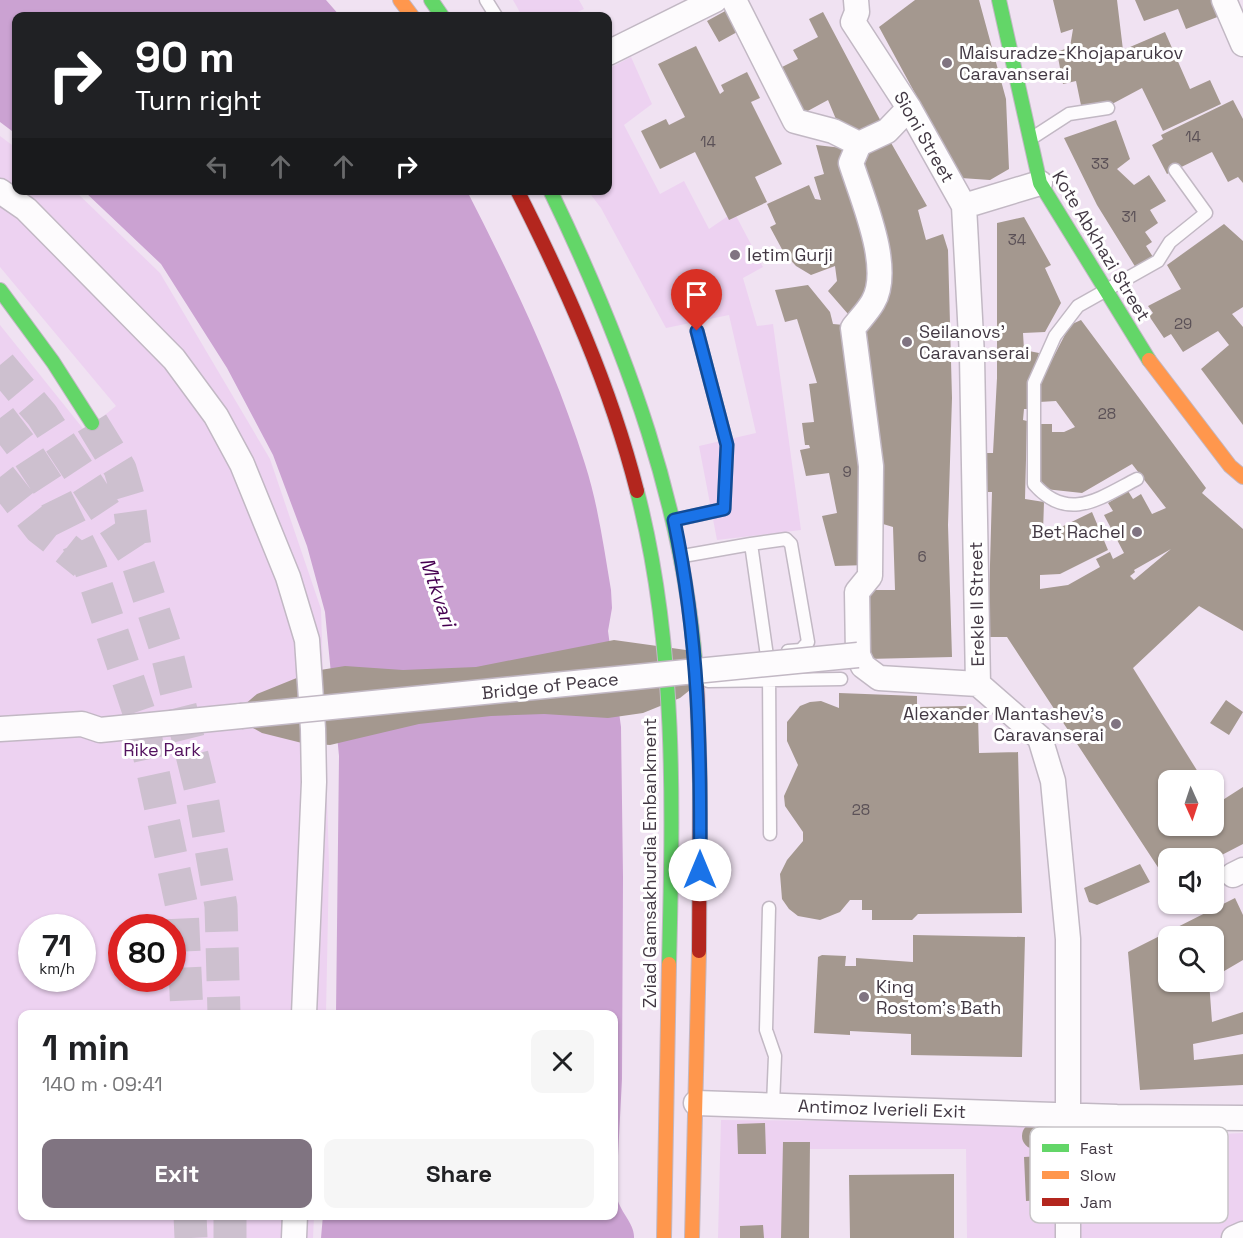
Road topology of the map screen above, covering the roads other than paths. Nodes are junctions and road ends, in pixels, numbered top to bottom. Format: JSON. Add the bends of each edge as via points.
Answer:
{"nodes":[{"id":1,"x":715,"y":0,"type":"edge"},
{"id":2,"x":734,"y":0,"type":"edge"},
{"id":3,"x":856,"y":0,"type":"edge"},
{"id":4,"x":999,"y":0,"type":"edge"},
{"id":5,"x":1224,"y":0,"type":"edge"},
{"id":6,"x":617,"y":40,"type":"edge"},
{"id":7,"x":1243,"y":44,"type":"edge"},
{"id":8,"x":909,"y":108,"type":"junction"},
{"id":9,"x":1108,"y":108,"type":"dead end"},
{"id":10,"x":1029,"y":141,"type":"junction"},
{"id":11,"x":859,"y":144,"type":"junction"},
{"id":12,"x":1175,"y":170,"type":"dead end"},
{"id":13,"x":1040,"y":183,"type":"junction"},
{"id":14,"x":0,"y":191,"type":"edge"},
{"id":15,"x":520,"y":195,"type":"edge"},
{"id":16,"x":552,"y":195,"type":"edge"},
{"id":17,"x":964,"y":206,"type":"junction"},
{"id":18,"x":0,"y":290,"type":"edge"},
{"id":19,"x":1105,"y":291,"type":"junction"},
{"id":20,"x":697,"y":331,"type":"dead end"},
{"id":21,"x":92,"y":423,"type":"tunnel mouth"},
{"id":22,"x":1239,"y":466,"type":"edge"},
{"id":23,"x":1137,"y":479,"type":"dead end"},
{"id":24,"x":674,"y":520,"type":"junction"},
{"id":25,"x":751,"y":544,"type":"junction"},
{"id":26,"x":681,"y":556,"type":"junction"},
{"id":27,"x":766,"y":653,"type":"junction"},
{"id":28,"x":858,"y":655,"type":"junction"},
{"id":29,"x":841,"y":679,"type":"dead end"},
{"id":30,"x":698,"y":681,"type":"junction"},
{"id":31,"x":769,"y":681,"type":"junction"},
{"id":32,"x":978,"y":684,"type":"junction"},
{"id":33,"x":0,"y":729,"type":"edge"},
{"id":34,"x":770,"y":834,"type":"dead end"},
{"id":35,"x":769,"y":908,"type":"dead end"},
{"id":36,"x":304,"y":1010,"type":"edge"},
{"id":37,"x":696,"y":1104,"type":"junction"},
{"id":38,"x":772,"y":1105,"type":"junction"},
{"id":39,"x":1069,"y":1115,"type":"junction"},
{"id":40,"x":1243,"y":1118,"type":"edge"},
{"id":41,"x":1069,"y":1127,"type":"edge"},
{"id":42,"x":295,"y":1220,"type":"edge"},
{"id":43,"x":1068,"y":1223,"type":"edge"},
{"id":44,"x":1243,"y":1234,"type":"edge"},
{"id":45,"x":294,"y":1238,"type":"edge"},
{"id":46,"x":664,"y":1238,"type":"edge"},
{"id":47,"x":693,"y":1238,"type":"edge"},
{"id":48,"x":1068,"y":1238,"type":"edge"},
{"id":49,"x":1234,"y":1238,"type":"edge"}],
"edges":[{"from":1,"to":6,"type":"street"},
{"from":2,"to":11,"type":"street","via":[[795,121],[833,131]]},
{"from":3,"to":8,"type":"street","name":"Sioni Street","via":[[853,21]]},
{"from":4,"to":10,"type":"main road","name":"Kote Abkhazi Street"},
{"from":5,"to":7,"type":"street"},
{"from":8,"to":11,"type":"street","via":[[887,131]]},
{"from":8,"to":17,"type":"street","name":"Sioni Street"},
{"from":9,"to":10,"type":"lane","via":[[1069,114]]},
{"from":10,"to":13,"type":"main road","name":"Kote Abkhazi Street"},
{"from":11,"to":28,"type":"street","via":[[852,163],[871,216],[879,266],[874,300],[853,328],[872,466],[870,576],[857,592]]},
{"from":12,"to":19,"type":"lane","via":[[1206,213],[1170,242],[1158,261]]},
{"from":13,"to":17,"type":"street"},
{"from":13,"to":19,"type":"main road","name":"Kote Abkhazi Street"},
{"from":14,"to":36,"type":"street","via":[[26,209],[174,359],[216,416],[242,464],[288,577],[307,640],[314,729]]},
{"from":15,"to":46,"type":"main road","name":"Zviad Gamsakhurdia Embankment","via":[[604,386],[639,502],[656,587],[669,709],[671,831]]},
{"from":16,"to":24,"type":"main road","via":[[606,308],[630,372]]},
{"from":17,"to":32,"type":"street","name":"Erekle II Street","via":[[972,356]]},
{"from":18,"to":21,"type":"main road"},
{"from":19,"to":22,"type":"main road","name":"Kote Abkhazi Street","via":[[1156,372]]},
{"from":19,"to":23,"type":"lane","via":[[1078,306],[1060,329],[1034,383],[1034,484],[1046,498],[1075,505],[1090,503]]},
{"from":20,"to":24,"type":"lane","via":[[727,445],[724,509]]},
{"from":24,"to":26,"type":"main road"},
{"from":25,"to":26,"type":"lane"},
{"from":25,"to":27,"type":"lane"},
{"from":25,"to":27,"type":"lane","via":[[786,539],[791,544],[808,636],[806,647],[801,650]]},
{"from":26,"to":30,"type":"main road"},
{"from":27,"to":31,"type":"lane"},
{"from":28,"to":32,"type":"street","via":[[879,678]]},
{"from":28,"to":33,"type":"street","name":"Bridge of Peace","bridge":true,"via":[[100,730],[82,724]]},
{"from":29,"to":31,"type":"lane"},
{"from":30,"to":31,"type":"lane"},
{"from":30,"to":37,"type":"main road"},
{"from":31,"to":34,"type":"lane"},
{"from":32,"to":39,"type":"street","name":"Erekle II Street","via":[[1040,738],[1053,781],[1068,939]]},
{"from":35,"to":38,"type":"lane","via":[[766,1030],[775,1056]]},
{"from":37,"to":38,"type":"street","name":"Antimoz Iverieli Exit"},
{"from":37,"to":47,"type":"main road"},
{"from":38,"to":39,"type":"street","name":"Antimoz Iverieli Exit"},
{"from":39,"to":40,"type":"street","name":"Antimoz Iverieli Exit"},
{"from":39,"to":41,"type":"street","name":"Erekle II Street"},
{"from":42,"to":45,"type":"street"},
{"from":43,"to":48,"type":"street","name":"Erekle II Street"},
{"from":44,"to":49,"type":"street"}]}
